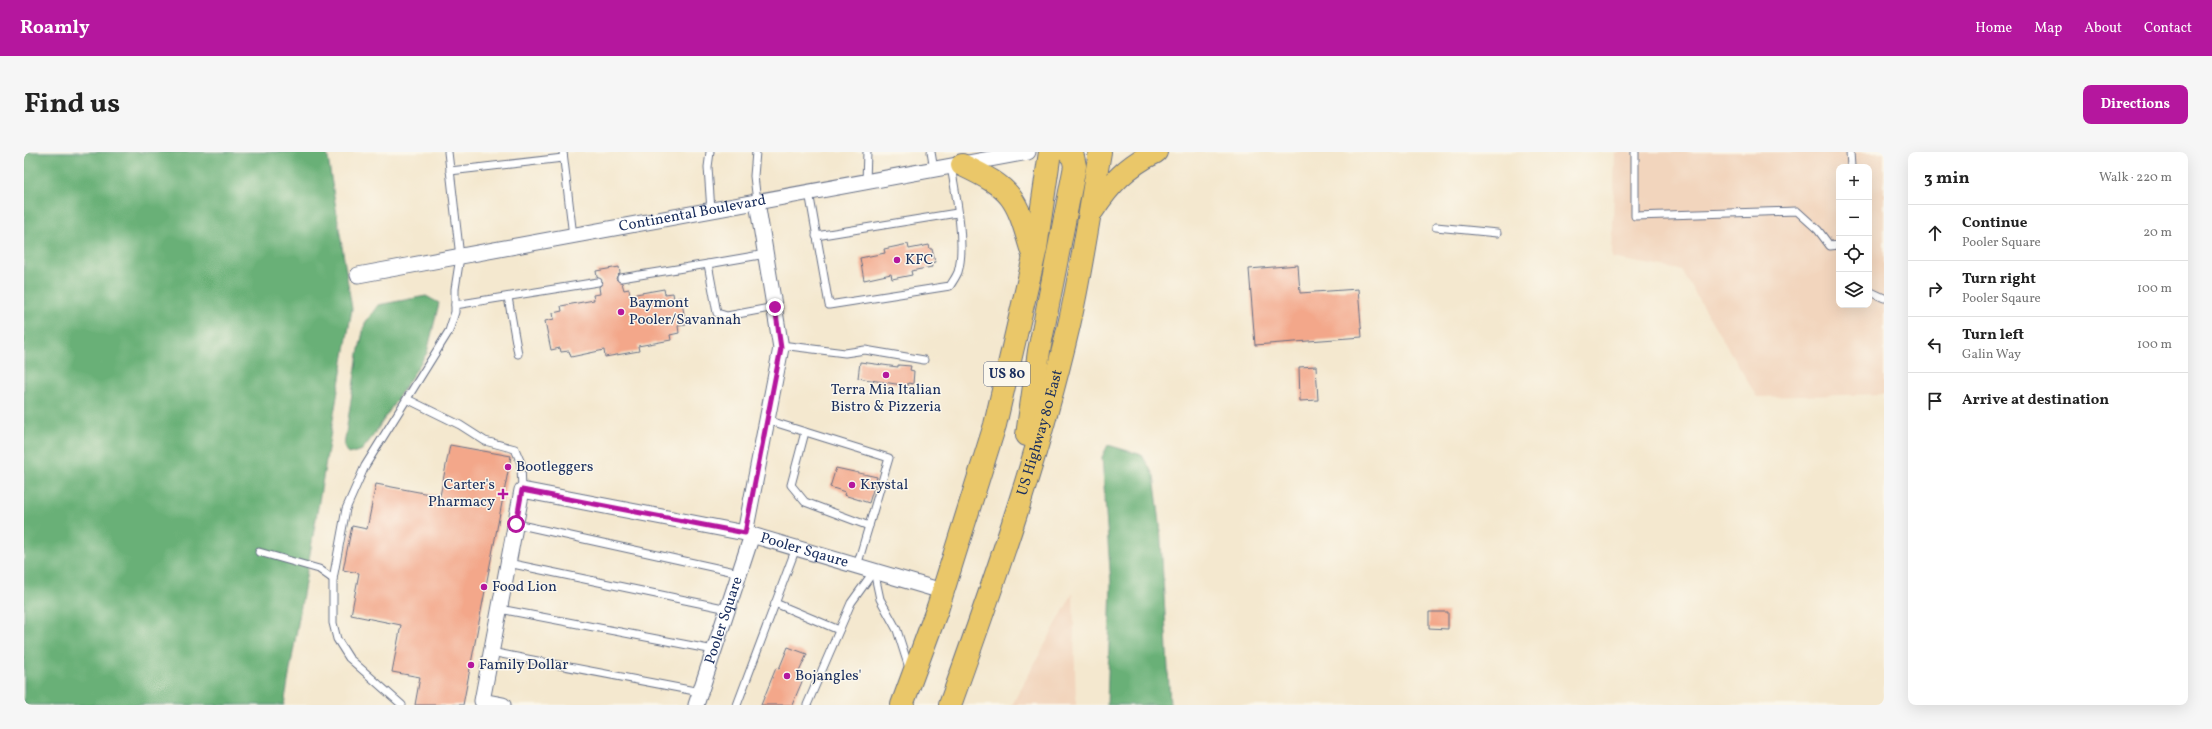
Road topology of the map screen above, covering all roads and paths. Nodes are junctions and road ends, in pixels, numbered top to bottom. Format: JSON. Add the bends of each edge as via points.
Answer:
{"nodes":[{"id":1,"x":448,"y":152,"type":"edge"},
{"id":2,"x":710,"y":152,"type":"edge"},
{"id":3,"x":756,"y":152,"type":"edge"},
{"id":4,"x":867,"y":152,"type":"edge"},
{"id":5,"x":931,"y":152,"type":"edge"},
{"id":6,"x":1028,"y":152,"type":"edge"},
{"id":7,"x":1050,"y":152,"type":"edge"},
{"id":8,"x":1068,"y":152,"type":"edge"},
{"id":9,"x":1100,"y":152,"type":"edge"},
{"id":10,"x":1156,"y":152,"type":"edge"},
{"id":11,"x":1634,"y":152,"type":"edge"},
{"id":12,"x":1850,"y":152,"type":"edge"},
{"id":13,"x":563,"y":155,"type":"edge"},
{"id":14,"x":985,"y":156,"type":"edge"},
{"id":15,"x":1851,"y":164,"type":"edge"},
{"id":16,"x":956,"y":166,"type":"junction"},
{"id":17,"x":934,"y":170,"type":"junction"},
{"id":18,"x":450,"y":171,"type":"junction"},
{"id":19,"x":866,"y":182,"type":"junction"},
{"id":20,"x":809,"y":192,"type":"junction"},
{"id":21,"x":757,"y":202,"type":"junction"},
{"id":22,"x":711,"y":210,"type":"junction"},
{"id":23,"x":957,"y":213,"type":"junction"},
{"id":24,"x":1088,"y":218,"type":"junction"},
{"id":25,"x":1436,"y":227,"type":"dead end"},
{"id":26,"x":1497,"y":233,"type":"dead end"},
{"id":27,"x":574,"y":236,"type":"junction"},
{"id":28,"x":816,"y":236,"type":"junction"},
{"id":29,"x":1836,"y":245,"type":"edge"},
{"id":30,"x":766,"y":254,"type":"junction"},
{"id":31,"x":460,"y":257,"type":"junction"},
{"id":32,"x":1034,"y":257,"type":"junction"},
{"id":33,"x":708,"y":264,"type":"junction"},
{"id":34,"x":358,"y":275,"type":"dead end"},
{"id":35,"x":621,"y":278,"type":"dead end"},
{"id":36,"x":598,"y":282,"type":"dead end"},
{"id":37,"x":1872,"y":292,"type":"edge"},
{"id":38,"x":508,"y":297,"type":"junction"},
{"id":39,"x":1884,"y":298,"type":"edge"},
{"id":40,"x":455,"y":305,"type":"junction"},
{"id":41,"x":775,"y":307,"type":"junction"},
{"id":42,"x":781,"y":345,"type":"junction"},
{"id":43,"x":518,"y":354,"type":"dead end"},
{"id":44,"x":924,"y":360,"type":"dead end"},
{"id":45,"x":407,"y":399,"type":"junction"},
{"id":46,"x":767,"y":420,"type":"junction"},
{"id":47,"x":805,"y":432,"type":"junction"},
{"id":48,"x":522,"y":490,"type":"junction"},
{"id":49,"x":1017,"y":510,"type":"junction"},
{"id":50,"x":516,"y":524,"type":"junction"},
{"id":51,"x":869,"y":526,"type":"junction"},
{"id":52,"x":748,"y":534,"type":"junction"},
{"id":53,"x":796,"y":548,"type":"junction"},
{"id":54,"x":260,"y":552,"type":"dead end"},
{"id":55,"x":508,"y":563,"type":"junction"},
{"id":56,"x":857,"y":566,"type":"junction"},
{"id":57,"x":874,"y":571,"type":"junction"},
{"id":58,"x":740,"y":573,"type":"junction"},
{"id":59,"x":333,"y":579,"type":"junction"},
{"id":60,"x":942,"y":591,"type":"junction"},
{"id":61,"x":775,"y":603,"type":"junction"},
{"id":62,"x":500,"y":609,"type":"junction"},
{"id":63,"x":728,"y":609,"type":"junction"},
{"id":64,"x":839,"y":630,"type":"junction"},
{"id":65,"x":714,"y":650,"type":"junction"},
{"id":66,"x":492,"y":652,"type":"junction"},
{"id":67,"x":912,"y":677,"type":"junction"},
{"id":68,"x":697,"y":702,"type":"edge"},
{"id":69,"x":480,"y":703,"type":"edge"},
{"id":70,"x":402,"y":705,"type":"edge"},
{"id":71,"x":503,"y":705,"type":"edge"},
{"id":72,"x":736,"y":705,"type":"edge"},
{"id":73,"x":807,"y":705,"type":"edge"},
{"id":74,"x":902,"y":705,"type":"edge"},
{"id":75,"x":950,"y":705,"type":"edge"}],
"edges":[{"from":1,"to":18,"type":"lane"},
{"from":2,"to":22,"type":"lane","via":[[708,167]]},
{"from":3,"to":21,"type":"lane","via":[[754,176]]},
{"from":4,"to":19,"type":"lane"},
{"from":5,"to":17,"type":"lane"},
{"from":6,"to":14,"type":"street","name":"Continental Boulevard"},
{"from":7,"to":32,"type":"main road","number":"US 80"},
{"from":8,"to":49,"type":"main road","via":[[1073,157],[1075,166],[1039,351]]},
{"from":9,"to":24,"type":"main road","name":"US Highway 80 East","number":"US 80"},
{"from":10,"to":24,"type":"main road","via":[[1140,159],[1118,177]]},
{"from":11,"to":29,"type":"lane","via":[[1635,216],[1797,211],[1818,230],[1830,246]]},
{"from":12,"to":15,"type":"lane"},
{"from":13,"to":18,"type":"lane"},
{"from":13,"to":27,"type":"lane"},
{"from":14,"to":16,"type":"street","name":"Continental Boulevard"},
{"from":16,"to":17,"type":"street","name":"Continental Boulevard"},
{"from":16,"to":23,"type":"lane"},
{"from":16,"to":32,"type":"main road","via":[[991,179],[1008,193],[1021,212]]},
{"from":17,"to":19,"type":"street","name":"Continental Boulevard"},
{"from":18,"to":31,"type":"lane"},
{"from":19,"to":20,"type":"street","name":"Continental Boulevard"},
{"from":20,"to":21,"type":"street","name":"Continental Boulevard"},
{"from":20,"to":28,"type":"lane"},
{"from":21,"to":22,"type":"street","name":"Continental Boulevard"},
{"from":21,"to":30,"type":"street","name":"Pooler Square"},
{"from":22,"to":27,"type":"street","name":"Continental Boulevard"},
{"from":23,"to":28,"type":"lane"},
{"from":23,"to":28,"type":"lane","via":[[961,253],[958,273],[950,286],[829,305]]},
{"from":24,"to":49,"type":"main road","name":"US Highway 80 East","number":"US 80","via":[[1069,324],[1029,476]]},
{"from":25,"to":26,"type":"lane"},
{"from":27,"to":31,"type":"street","name":"Continental Boulevard"},
{"from":30,"to":33,"type":"lane"},
{"from":30,"to":41,"type":"street","name":"Pooler Square"},
{"from":31,"to":34,"type":"street","name":"Continental Boulevard"},
{"from":31,"to":40,"type":"lane"},
{"from":32,"to":60,"type":"main road","number":"US 80","via":[[995,425]]},
{"from":33,"to":35,"type":"lane"},
{"from":33,"to":41,"type":"lane","via":[[717,313],[727,316]]},
{"from":36,"to":38,"type":"lane"},
{"from":37,"to":39,"type":"lane"},
{"from":38,"to":40,"type":"lane"},
{"from":38,"to":43,"type":"lane"},
{"from":40,"to":45,"type":"lane","via":[[449,331]]},
{"from":41,"to":42,"type":"street","name":"Pooler Square"},
{"from":42,"to":44,"type":"lane","via":[[845,353],[865,350]]},
{"from":42,"to":46,"type":"street","name":"Pooler Square"},
{"from":45,"to":48,"type":"lane","via":[[460,425],[485,441],[515,450],[521,463]]},
{"from":45,"to":59,"type":"lane","via":[[364,466],[346,508]]},
{"from":46,"to":47,"type":"lane"},
{"from":46,"to":52,"type":"street","name":"Pooler Square"},
{"from":47,"to":51,"type":"lane","via":[[791,485],[805,502]]},
{"from":47,"to":51,"type":"lane","via":[[889,458]]},
{"from":48,"to":50,"type":"street"},
{"from":48,"to":52,"type":"street","name":"Pooler Sqaure"},
{"from":49,"to":75,"type":"main road","name":"US Highway 80 East","number":"US 80"},
{"from":50,"to":55,"type":"street"},
{"from":50,"to":58,"type":"lane"},
{"from":51,"to":56,"type":"lane"},
{"from":52,"to":53,"type":"street","name":"Pooler Sqaure"},
{"from":52,"to":58,"type":"street","name":"Pooler Square"},
{"from":53,"to":56,"type":"street","name":"Pooler Sqaure"},
{"from":53,"to":61,"type":"lane"},
{"from":54,"to":59,"type":"lane","via":[[319,569]]},
{"from":55,"to":62,"type":"street"},
{"from":55,"to":63,"type":"lane"},
{"from":56,"to":57,"type":"street","name":"Pooler Sqaure"},
{"from":57,"to":60,"type":"street","name":"Pooler Sqaure"},
{"from":57,"to":64,"type":"lane","via":[[851,603]]},
{"from":57,"to":67,"type":"lane","via":[[880,599],[897,630]]},
{"from":58,"to":63,"type":"street","name":"Pooler Square"},
{"from":59,"to":70,"type":"lane","via":[[333,623],[337,639],[349,658]]},
{"from":60,"to":67,"type":"main road","number":"US 80"},
{"from":61,"to":64,"type":"lane"},
{"from":61,"to":72,"type":"lane"},
{"from":62,"to":65,"type":"lane"},
{"from":62,"to":66,"type":"street"},
{"from":63,"to":65,"type":"street","name":"Pooler Square"},
{"from":64,"to":73,"type":"lane"},
{"from":65,"to":68,"type":"street","name":"Pooler Square"},
{"from":66,"to":68,"type":"lane"},
{"from":66,"to":69,"type":"street"},
{"from":67,"to":74,"type":"main road","number":"US 80"},
{"from":69,"to":71,"type":"street"}]}
